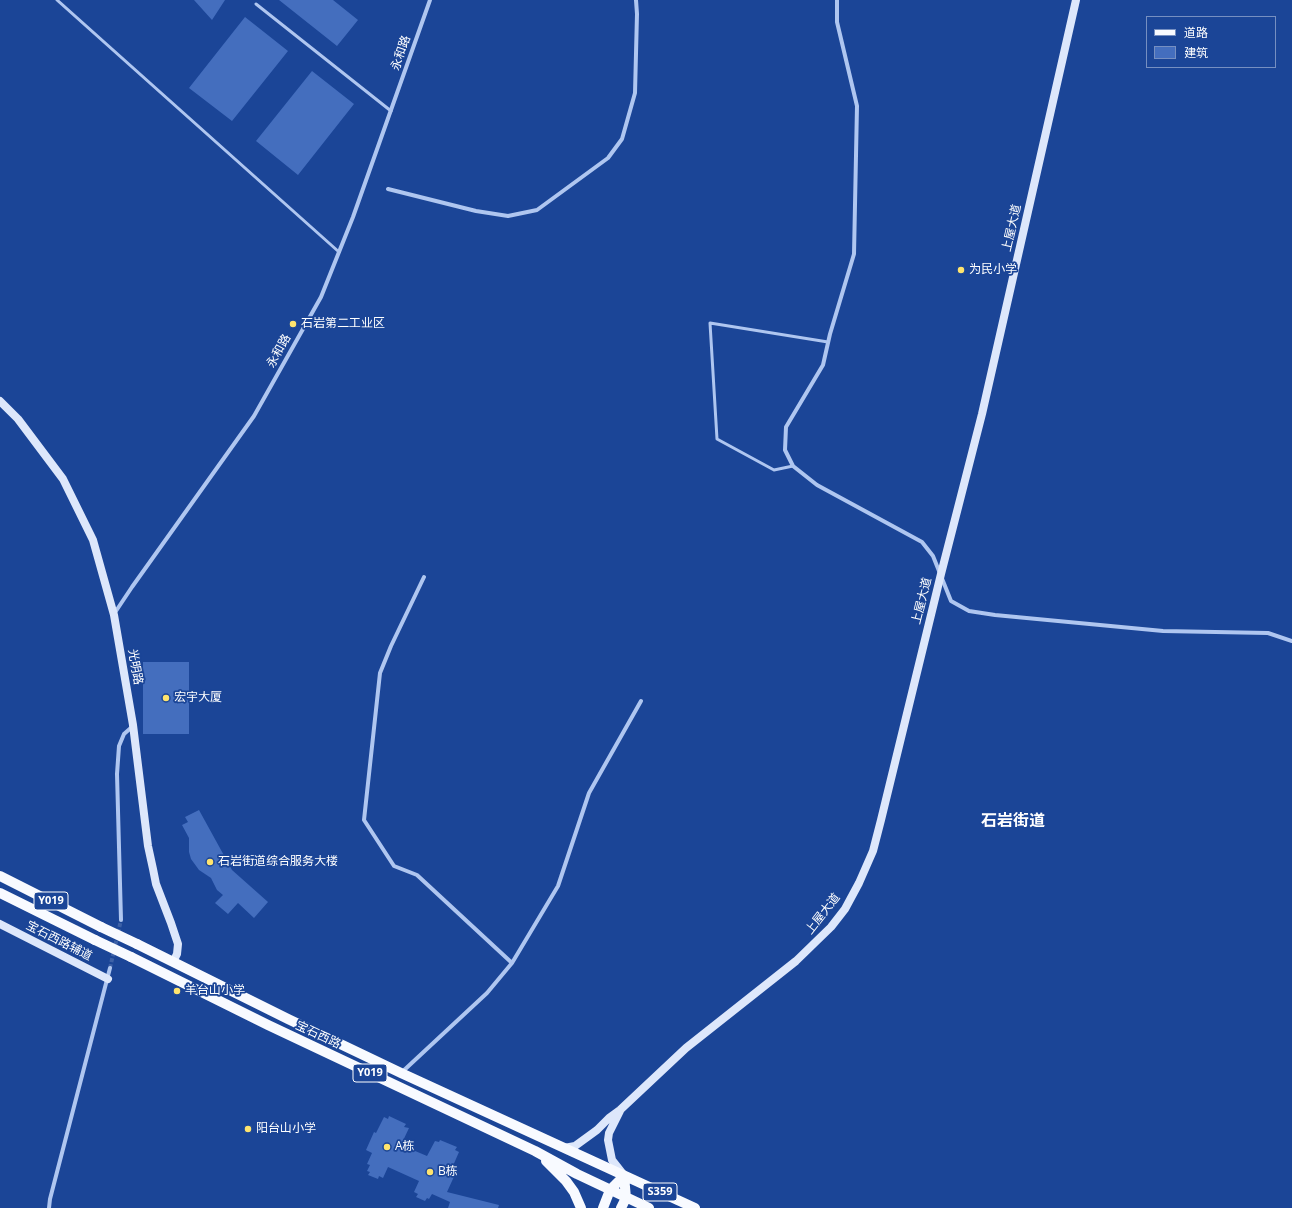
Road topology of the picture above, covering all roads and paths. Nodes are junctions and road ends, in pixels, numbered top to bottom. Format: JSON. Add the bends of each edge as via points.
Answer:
{"nodes":[{"id":1,"x":57,"y":0,"type":"edge"},
{"id":2,"x":430,"y":0,"type":"edge"},
{"id":3,"x":636,"y":0,"type":"edge"},
{"id":4,"x":837,"y":0,"type":"edge"},
{"id":5,"x":1076,"y":0,"type":"edge"},
{"id":6,"x":256,"y":4,"type":"dead end"},
{"id":7,"x":391,"y":111,"type":"junction"},
{"id":8,"x":388,"y":189,"type":"dead end"},
{"id":9,"x":339,"y":252,"type":"junction"},
{"id":10,"x":828,"y":342,"type":"junction"},
{"id":11,"x":0,"y":401,"type":"edge"},
{"id":12,"x":794,"y":466,"type":"junction"},
{"id":13,"x":941,"y":574,"type":"junction"},
{"id":14,"x":424,"y":577,"type":"dead end"},
{"id":15,"x":114,"y":614,"type":"junction"},
{"id":16,"x":1292,"y":641,"type":"edge"},
{"id":17,"x":641,"y":701,"type":"dead end"},
{"id":18,"x":133,"y":726,"type":"junction"},
{"id":19,"x":0,"y":876,"type":"edge"},
{"id":20,"x":0,"y":893,"type":"edge"},
{"id":21,"x":121,"y":920,"type":"tunnel mouth"},
{"id":22,"x":0,"y":924,"type":"edge"},
{"id":23,"x":173,"y":962,"type":"junction"},
{"id":24,"x":512,"y":963,"type":"junction"},
{"id":25,"x":110,"y":968,"type":"tunnel mouth"},
{"id":26,"x":108,"y":978,"type":"junction"},
{"id":27,"x":401,"y":1073,"type":"junction"},
{"id":28,"x":620,"y":1110,"type":"junction"},
{"id":29,"x":564,"y":1148,"type":"junction"},
{"id":30,"x":535,"y":1151,"type":"junction"},
{"id":31,"x":624,"y":1176,"type":"junction"},
{"id":32,"x":610,"y":1190,"type":"junction"},
{"id":33,"x":626,"y":1198,"type":"junction"},
{"id":34,"x":49,"y":1208,"type":"edge"},
{"id":35,"x":581,"y":1208,"type":"edge"},
{"id":36,"x":603,"y":1208,"type":"edge"},
{"id":37,"x":622,"y":1208,"type":"edge"},
{"id":38,"x":649,"y":1208,"type":"edge"},
{"id":39,"x":695,"y":1208,"type":"edge"}],
"edges":[{"from":1,"to":9,"type":"lane"},
{"from":2,"to":7,"type":"street","name":"永和路"},
{"from":3,"to":8,"type":"street","via":[[635,93],[622,139],[608,158],[537,210],[508,216],[476,211]]},
{"from":4,"to":10,"type":"street","via":[[837,22],[857,106],[854,254]]},
{"from":5,"to":13,"type":"street","name":"上屋大道","via":[[982,414]]},
{"from":6,"to":7,"type":"lane"},
{"from":7,"to":9,"type":"street","name":"永和路"},
{"from":9,"to":15,"type":"street","name":"永和路","via":[[321,297],[254,416]]},
{"from":10,"to":12,"type":"street","via":[[823,365],[786,427],[785,450]]},
{"from":10,"to":12,"type":"lane","via":[[710,323],[717,439],[774,470]]},
{"from":11,"to":15,"type":"street","name":"光明路","via":[[18,419],[63,479],[93,540]]},
{"from":12,"to":13,"type":"street","via":[[817,485],[922,542],[933,556]]},
{"from":13,"to":16,"type":"street","via":[[951,601],[969,610],[1164,630],[1268,633]]},
{"from":13,"to":28,"type":"street","name":"上屋大道","via":[[876,839],[859,883],[845,909],[796,960],[686,1048]]},
{"from":14,"to":24,"type":"street","via":[[380,674],[364,820],[394,866],[417,875]]},
{"from":15,"to":18,"type":"street","name":"光明路"},
{"from":17,"to":24,"type":"street","via":[[590,793],[558,886]]},
{"from":18,"to":21,"type":"street","via":[[124,734],[119,746]]},
{"from":18,"to":23,"type":"street","name":"光明路","via":[[152,869],[178,944]]},
{"from":19,"to":23,"type":"main road","name":"宝石西路","number":"Y019","bridge":true},
{"from":20,"to":30,"type":"main road","name":"宝石西路","number":"Y019","bridge":true,"via":[[307,1044]]},
{"from":22,"to":26,"type":"street","name":"宝石西路辅道"},
{"from":23,"to":27,"type":"main road","name":"宝石西路","number":"Y019"},
{"from":24,"to":27,"type":"street","via":[[487,994]]},
{"from":25,"to":26,"type":"street"},
{"from":26,"to":34,"type":"street"},
{"from":27,"to":29,"type":"main road","name":"宝石西路","number":"Y019"},
{"from":28,"to":29,"type":"street","name":"上屋大道","via":[[575,1146]]},
{"from":28,"to":31,"type":"street","name":"上屋大道","via":[[608,1140],[612,1160]]},
{"from":29,"to":31,"type":"main road","name":"宝石西路","number":"Y019"},
{"from":30,"to":32,"type":"main road","name":"宝石西路","number":"Y019"},
{"from":30,"to":35,"type":"main road","via":[[566,1181]]},
{"from":31,"to":32,"type":"main road"},
{"from":31,"to":33,"type":"main road","number":"S359"},
{"from":31,"to":39,"type":"main road","number":"S359"},
{"from":32,"to":33,"type":"main road","name":"宝石西路","number":"Y019"},
{"from":32,"to":36,"type":"main road"},
{"from":33,"to":37,"type":"main road","number":"S359"},
{"from":33,"to":38,"type":"main road","number":"S359"}]}
